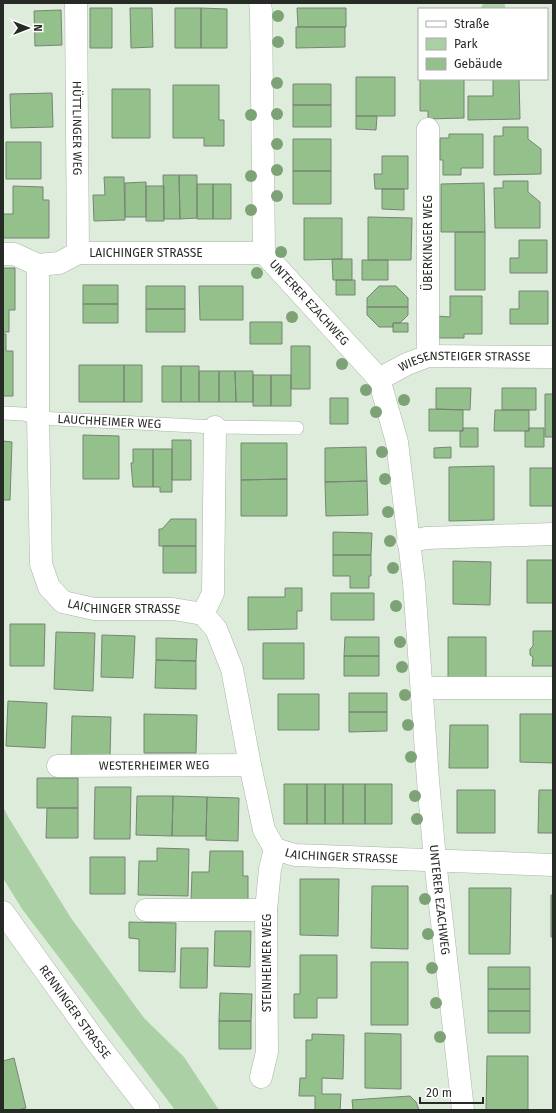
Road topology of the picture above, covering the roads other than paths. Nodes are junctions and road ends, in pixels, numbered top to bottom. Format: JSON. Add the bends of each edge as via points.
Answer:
{"nodes":[{"id":1,"x":76,"y":3,"type":"edge"},
{"id":2,"x":260,"y":3,"type":"edge"},
{"id":3,"x":428,"y":129,"type":"dead end"},
{"id":4,"x":78,"y":253,"type":"junction"},
{"id":5,"x":264,"y":253,"type":"junction"},
{"id":6,"x":3,"y":254,"type":"edge"},
{"id":7,"x":38,"y":265,"type":"junction"},
{"id":8,"x":428,"y":356,"type":"junction"},
{"id":9,"x":553,"y":357,"type":"edge"},
{"id":10,"x":379,"y":379,"type":"junction"},
{"id":11,"x":3,"y":413,"type":"edge"},
{"id":12,"x":38,"y":418,"type":"junction"},
{"id":13,"x":215,"y":428,"type":"junction"},
{"id":14,"x":297,"y":428,"type":"dead end"},
{"id":15,"x":553,"y":534,"type":"edge"},
{"id":16,"x":408,"y":542,"type":"junction"},
{"id":17,"x":203,"y":614,"type":"junction"},
{"id":18,"x":422,"y":688,"type":"junction"},
{"id":19,"x":553,"y":688,"type":"edge"},
{"id":20,"x":250,"y":765,"type":"junction"},
{"id":21,"x":58,"y":766,"type":"dead end"},
{"id":22,"x":276,"y":849,"type":"junction"},
{"id":23,"x":435,"y":860,"type":"junction"},
{"id":24,"x":553,"y":865,"type":"edge"},
{"id":25,"x":146,"y":910,"type":"dead end"},
{"id":26,"x":266,"y":910,"type":"junction"},
{"id":27,"x":3,"y":912,"type":"edge"},
{"id":28,"x":261,"y":1077,"type":"dead end"},
{"id":29,"x":149,"y":1110,"type":"edge"},
{"id":30,"x":463,"y":1110,"type":"edge"}],
"edges":[{"from":1,"to":4,"type":"street","name":"HÜTTLINGER WEG"},
{"from":2,"to":5,"type":"street","name":"UNTERER EZACHWEG"},
{"from":3,"to":8,"type":"street","name":"ÜBERKINGER WEG"},
{"from":4,"to":5,"type":"street","name":"LAICHINGER STRASSE"},
{"from":4,"to":7,"type":"street","name":"LAICHINGER STRASSE","via":[[59,263]]},
{"from":5,"to":10,"type":"street","name":"UNTERER EZACHWEG"},
{"from":6,"to":7,"type":"street","via":[[14,254]]},
{"from":7,"to":12,"type":"street","name":"LAICHINGER STRASSE"},
{"from":8,"to":9,"type":"street","name":"WIESENSTEIGER STRASSE"},
{"from":8,"to":10,"type":"street","name":"WIESENSTEIGER STRASSE"},
{"from":10,"to":16,"type":"street","name":"UNTERER EZACHWEG","via":[[397,442]]},
{"from":11,"to":12,"type":"lane","name":"LAUCHHEIMER WEG"},
{"from":12,"to":13,"type":"lane","name":"LAUCHHEIMER WEG"},
{"from":12,"to":17,"type":"street","name":"LAICHINGER STRASSE","via":[[41,564],[49,587],[63,602],[94,609],[174,609]]},
{"from":13,"to":14,"type":"lane","name":"LAUCHHEIMER WEG"},
{"from":13,"to":17,"type":"street","via":[[213,593]]},
{"from":15,"to":16,"type":"street","via":[[426,538]]},
{"from":16,"to":18,"type":"street","name":"UNTERER EZACHWEG","via":[[414,583]]},
{"from":17,"to":20,"type":"street","name":"LAICHINGER STRASSE","via":[[216,630],[232,669]]},
{"from":18,"to":19,"type":"street"},
{"from":18,"to":23,"type":"street","name":"UNTERER EZACHWEG"},
{"from":20,"to":21,"type":"street","name":"WESTERHEIMER WEG"},
{"from":20,"to":22,"type":"street","name":"LAICHINGER STRASSE","via":[[264,830]]},
{"from":22,"to":23,"type":"street","name":"LAICHINGER STRASSE","via":[[295,855]]},
{"from":22,"to":26,"type":"street","name":"STEINHEIMER WEG","via":[[270,869]]},
{"from":23,"to":24,"type":"street","name":"LAICHINGER STRASSE"},
{"from":23,"to":30,"type":"street","name":"UNTERER EZACHWEG"},
{"from":25,"to":26,"type":"street"},
{"from":26,"to":28,"type":"street","name":"STEINHEIMER WEG","via":[[267,1052]]},
{"from":27,"to":29,"type":"street","name":"RENNINGER STRASSE","via":[[94,1039]]}]}
